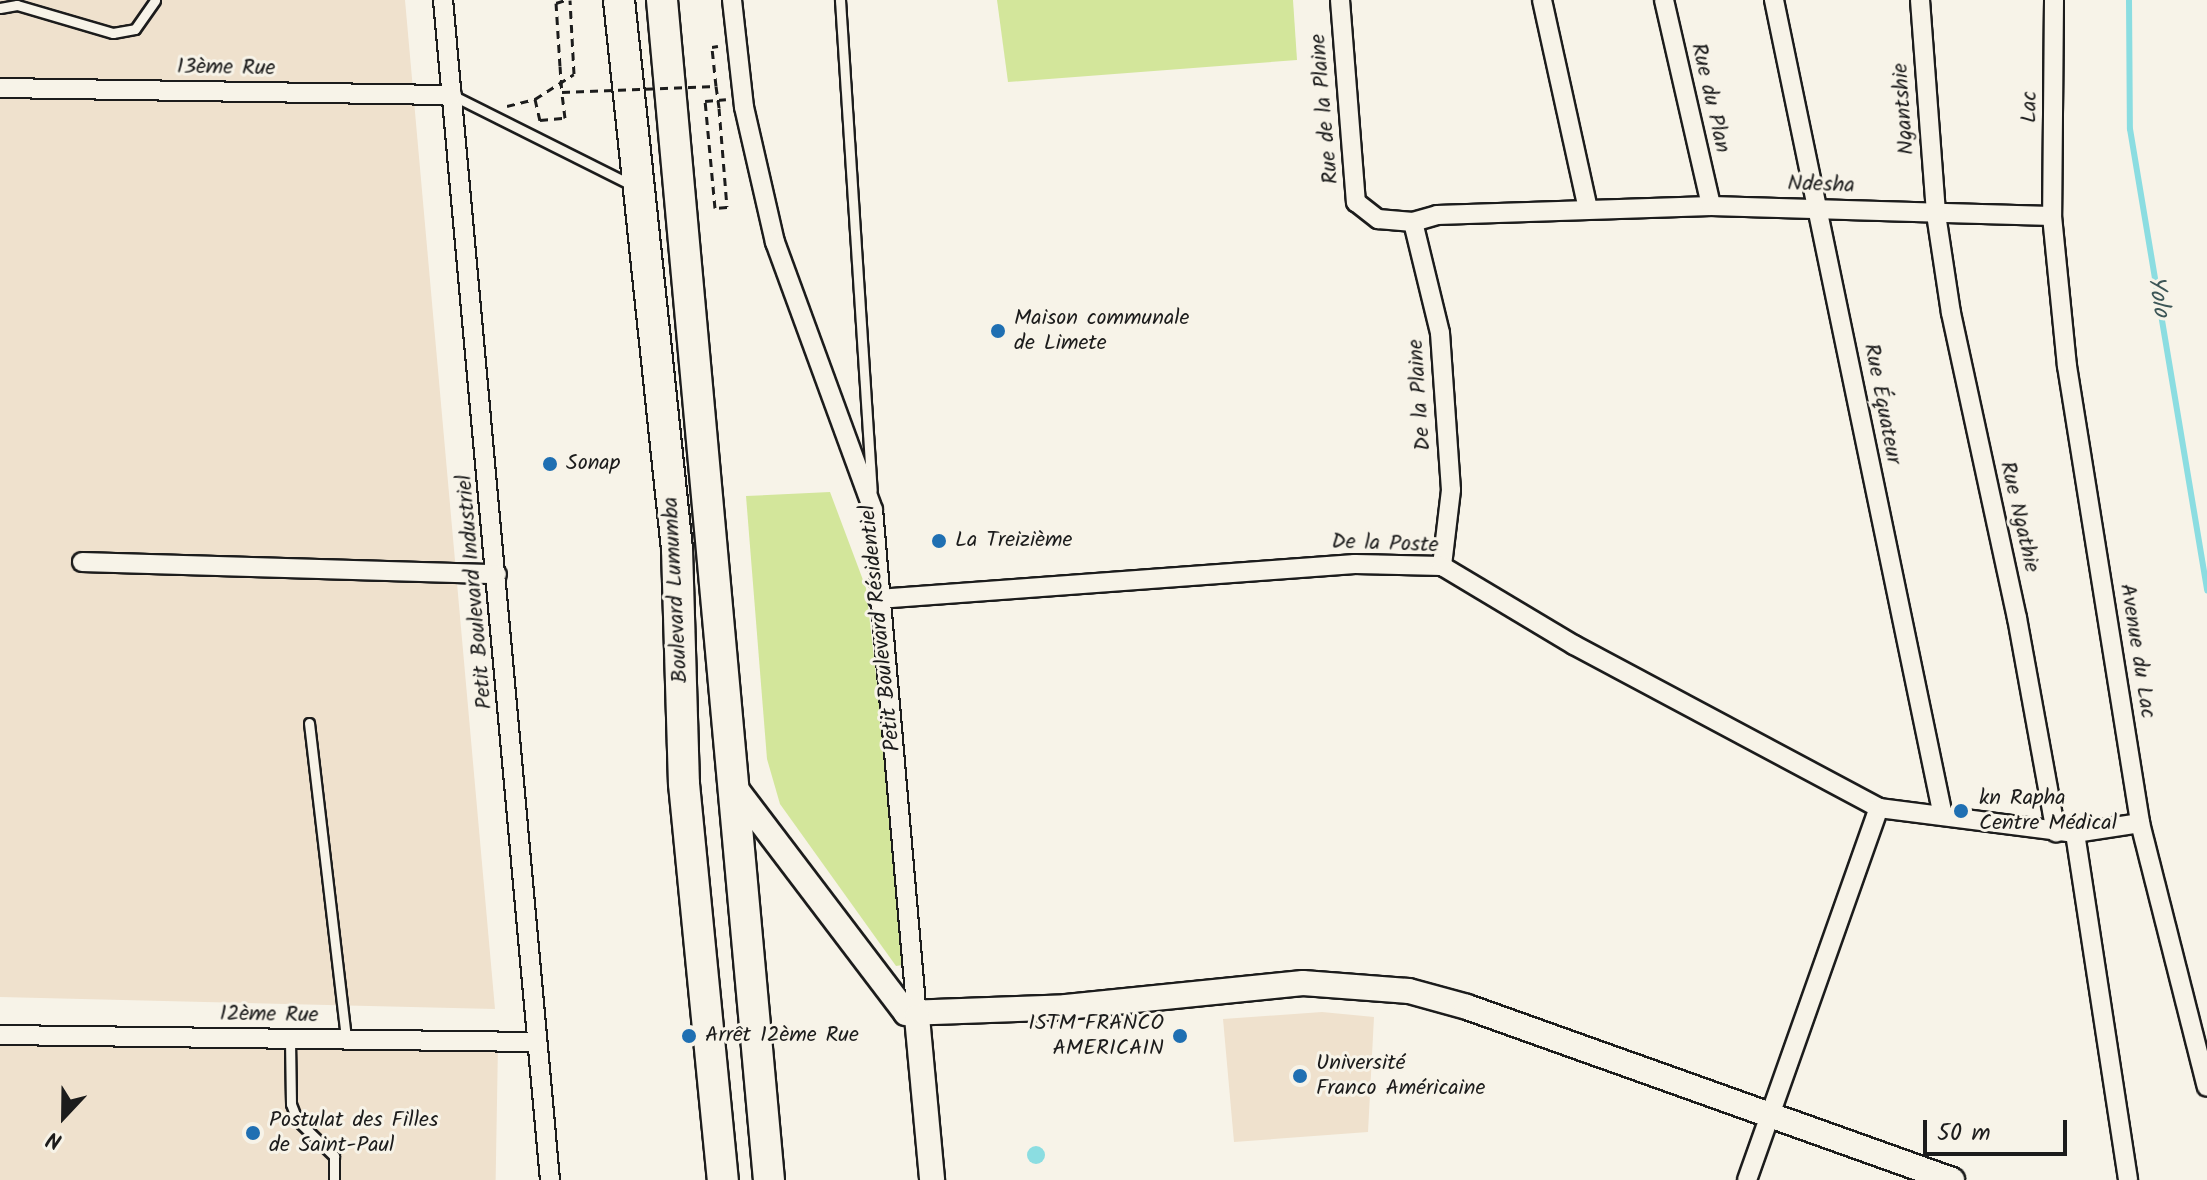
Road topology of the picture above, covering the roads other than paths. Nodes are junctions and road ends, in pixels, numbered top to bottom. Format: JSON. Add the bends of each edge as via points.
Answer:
{"nodes":[{"id":1,"x":155,"y":0,"type":"edge"},
{"id":2,"x":443,"y":0,"type":"edge"},
{"id":3,"x":619,"y":0,"type":"edge"},
{"id":4,"x":662,"y":0,"type":"edge"},
{"id":5,"x":732,"y":0,"type":"edge"},
{"id":6,"x":840,"y":0,"type":"edge"},
{"id":7,"x":1340,"y":0,"type":"edge"},
{"id":8,"x":1542,"y":0,"type":"edge"},
{"id":9,"x":1664,"y":0,"type":"edge"},
{"id":10,"x":1774,"y":0,"type":"edge"},
{"id":11,"x":1920,"y":0,"type":"edge"},
{"id":12,"x":2054,"y":0,"type":"edge"},
{"id":13,"x":18,"y":2,"type":"edge"},
{"id":14,"x":0,"y":8,"type":"edge"},
{"id":15,"x":0,"y":88,"type":"edge"},
{"id":16,"x":452,"y":95,"type":"junction"},
{"id":17,"x":637,"y":188,"type":"junction"},
{"id":18,"x":1711,"y":206,"type":"junction"},
{"id":19,"x":1588,"y":209,"type":"junction"},
{"id":20,"x":1819,"y":209,"type":"junction"},
{"id":21,"x":1364,"y":212,"type":"joint"},
{"id":22,"x":1936,"y":214,"type":"junction"},
{"id":23,"x":2052,"y":216,"type":"junction"},
{"id":24,"x":1413,"y":222,"type":"junction"},
{"id":25,"x":873,"y":510,"type":"junction"},
{"id":26,"x":82,"y":562,"type":"dead end"},
{"id":27,"x":1442,"y":566,"type":"junction"},
{"id":28,"x":497,"y":574,"type":"junction"},
{"id":29,"x":878,"y":599,"type":"junction"},
{"id":30,"x":309,"y":723,"type":"dead end"},
{"id":31,"x":733,"y":785,"type":"junction"},
{"id":32,"x":1879,"y":808,"type":"junction"},
{"id":33,"x":1943,"y":816,"type":"junction"},
{"id":34,"x":2140,"y":823,"type":"junction"},
{"id":35,"x":2056,"y":832,"type":"junction"},
{"id":36,"x":2075,"y":833,"type":"junction"},
{"id":37,"x":917,"y":1017,"type":"junction"},
{"id":38,"x":0,"y":1035,"type":"edge"},
{"id":39,"x":290,"y":1040,"type":"junction"},
{"id":40,"x":346,"y":1040,"type":"junction"},
{"id":41,"x":537,"y":1042,"type":"junction"},
{"id":42,"x":2207,"y":1087,"type":"edge"},
{"id":43,"x":1771,"y":1114,"type":"junction"},
{"id":44,"x":334,"y":1180,"type":"edge"},
{"id":45,"x":550,"y":1180,"type":"edge"},
{"id":46,"x":723,"y":1180,"type":"edge"},
{"id":47,"x":769,"y":1180,"type":"edge"},
{"id":48,"x":932,"y":1180,"type":"edge"},
{"id":49,"x":1747,"y":1180,"type":"edge"},
{"id":50,"x":1952,"y":1180,"type":"edge"},
{"id":51,"x":2128,"y":1180,"type":"edge"}],
"edges":[{"from":1,"to":13,"type":"lane","via":[[135,29],[113,33]]},
{"from":2,"to":16,"type":"street","name":"Petit Boulevard Industriel"},
{"from":3,"to":17,"type":"highway","name":"Boulevard Lumumba"},
{"from":4,"to":31,"type":"highway","name":"Boulevard Lumumba"},
{"from":5,"to":25,"type":"street","name":"Petit Boulevard Résidentiel","via":[[742,97],[775,242]]},
{"from":6,"to":25,"type":"lane"},
{"from":7,"to":21,"type":"street","name":"Rue de la Plaine","via":[[1356,202]]},
{"from":8,"to":19,"type":"street"},
{"from":9,"to":18,"type":"street","name":"Rue du Plan"},
{"from":10,"to":20,"type":"street","name":"Rue Équateur"},
{"from":11,"to":22,"type":"street","name":"Ngantshie"},
{"from":12,"to":23,"type":"street","name":"Lac"},
{"from":13,"to":14,"type":"lane"},
{"from":15,"to":16,"type":"street","name":"13ème Rue"},
{"from":16,"to":17,"type":"lane"},
{"from":16,"to":28,"type":"street","name":"Petit Boulevard Industriel"},
{"from":17,"to":46,"type":"highway","name":"Boulevard Lumumba","via":[[677,549],[684,784]]},
{"from":18,"to":19,"type":"street","name":"Ndesha"},
{"from":18,"to":20,"type":"street","name":"Ndesha"},
{"from":19,"to":24,"type":"street","name":"Ndesha","via":[[1437,215]]},
{"from":20,"to":22,"type":"street","name":"Ndesha"},
{"from":20,"to":33,"type":"street","name":"Rue Équateur"},
{"from":21,"to":24,"type":"street","name":"Ndesha"},
{"from":22,"to":23,"type":"street","name":"Ndesha"},
{"from":22,"to":35,"type":"street","name":"Rue Ngathie","via":[[1959,359],[2017,618]]},
{"from":23,"to":34,"type":"street","name":"Avenue du Lac","via":[[2067,366]]},
{"from":24,"to":27,"type":"street","name":"De la Plaine","via":[[1440,333],[1451,490]]},
{"from":25,"to":29,"type":"street","name":"Petit Boulevard Résidentiel"},
{"from":26,"to":28,"type":"street"},
{"from":27,"to":29,"type":"street","name":"De la Poste","via":[[1355,564]]},
{"from":27,"to":32,"type":"street","name":"De la Poste","via":[[1574,645]]},
{"from":28,"to":41,"type":"street","name":"Petit Boulevard Industriel"},
{"from":29,"to":37,"type":"street","name":"Petit Boulevard Résidentiel"},
{"from":30,"to":40,"type":"lane"},
{"from":31,"to":37,"type":"street","via":[[881,985],[906,1013]]},
{"from":31,"to":47,"type":"highway","name":"Boulevard Lumumba"},
{"from":32,"to":33,"type":"street","name":"De la Poste"},
{"from":32,"to":43,"type":"street"},
{"from":33,"to":35,"type":"street","name":"De la Poste"},
{"from":34,"to":36,"type":"street","name":"De la Poste"},
{"from":34,"to":42,"type":"street","name":"Avenue du Lac"},
{"from":35,"to":36,"type":"street","name":"De la Poste"},
{"from":36,"to":51,"type":"street"},
{"from":37,"to":43,"type":"street","via":[[1303,983],[1356,984],[1467,1007]]},
{"from":37,"to":48,"type":"street","name":"Petit Boulevard Résidentiel"},
{"from":38,"to":39,"type":"street","name":"12ème Rue"},
{"from":39,"to":40,"type":"street","name":"12ème Rue"},
{"from":39,"to":44,"type":"lane","via":[[291,1104],[297,1120],[334,1156]]},
{"from":40,"to":41,"type":"street","name":"12ème Rue"},
{"from":41,"to":45,"type":"street","name":"Petit Boulevard Industriel"},
{"from":43,"to":49,"type":"street"},
{"from":43,"to":50,"type":"street"}]}
